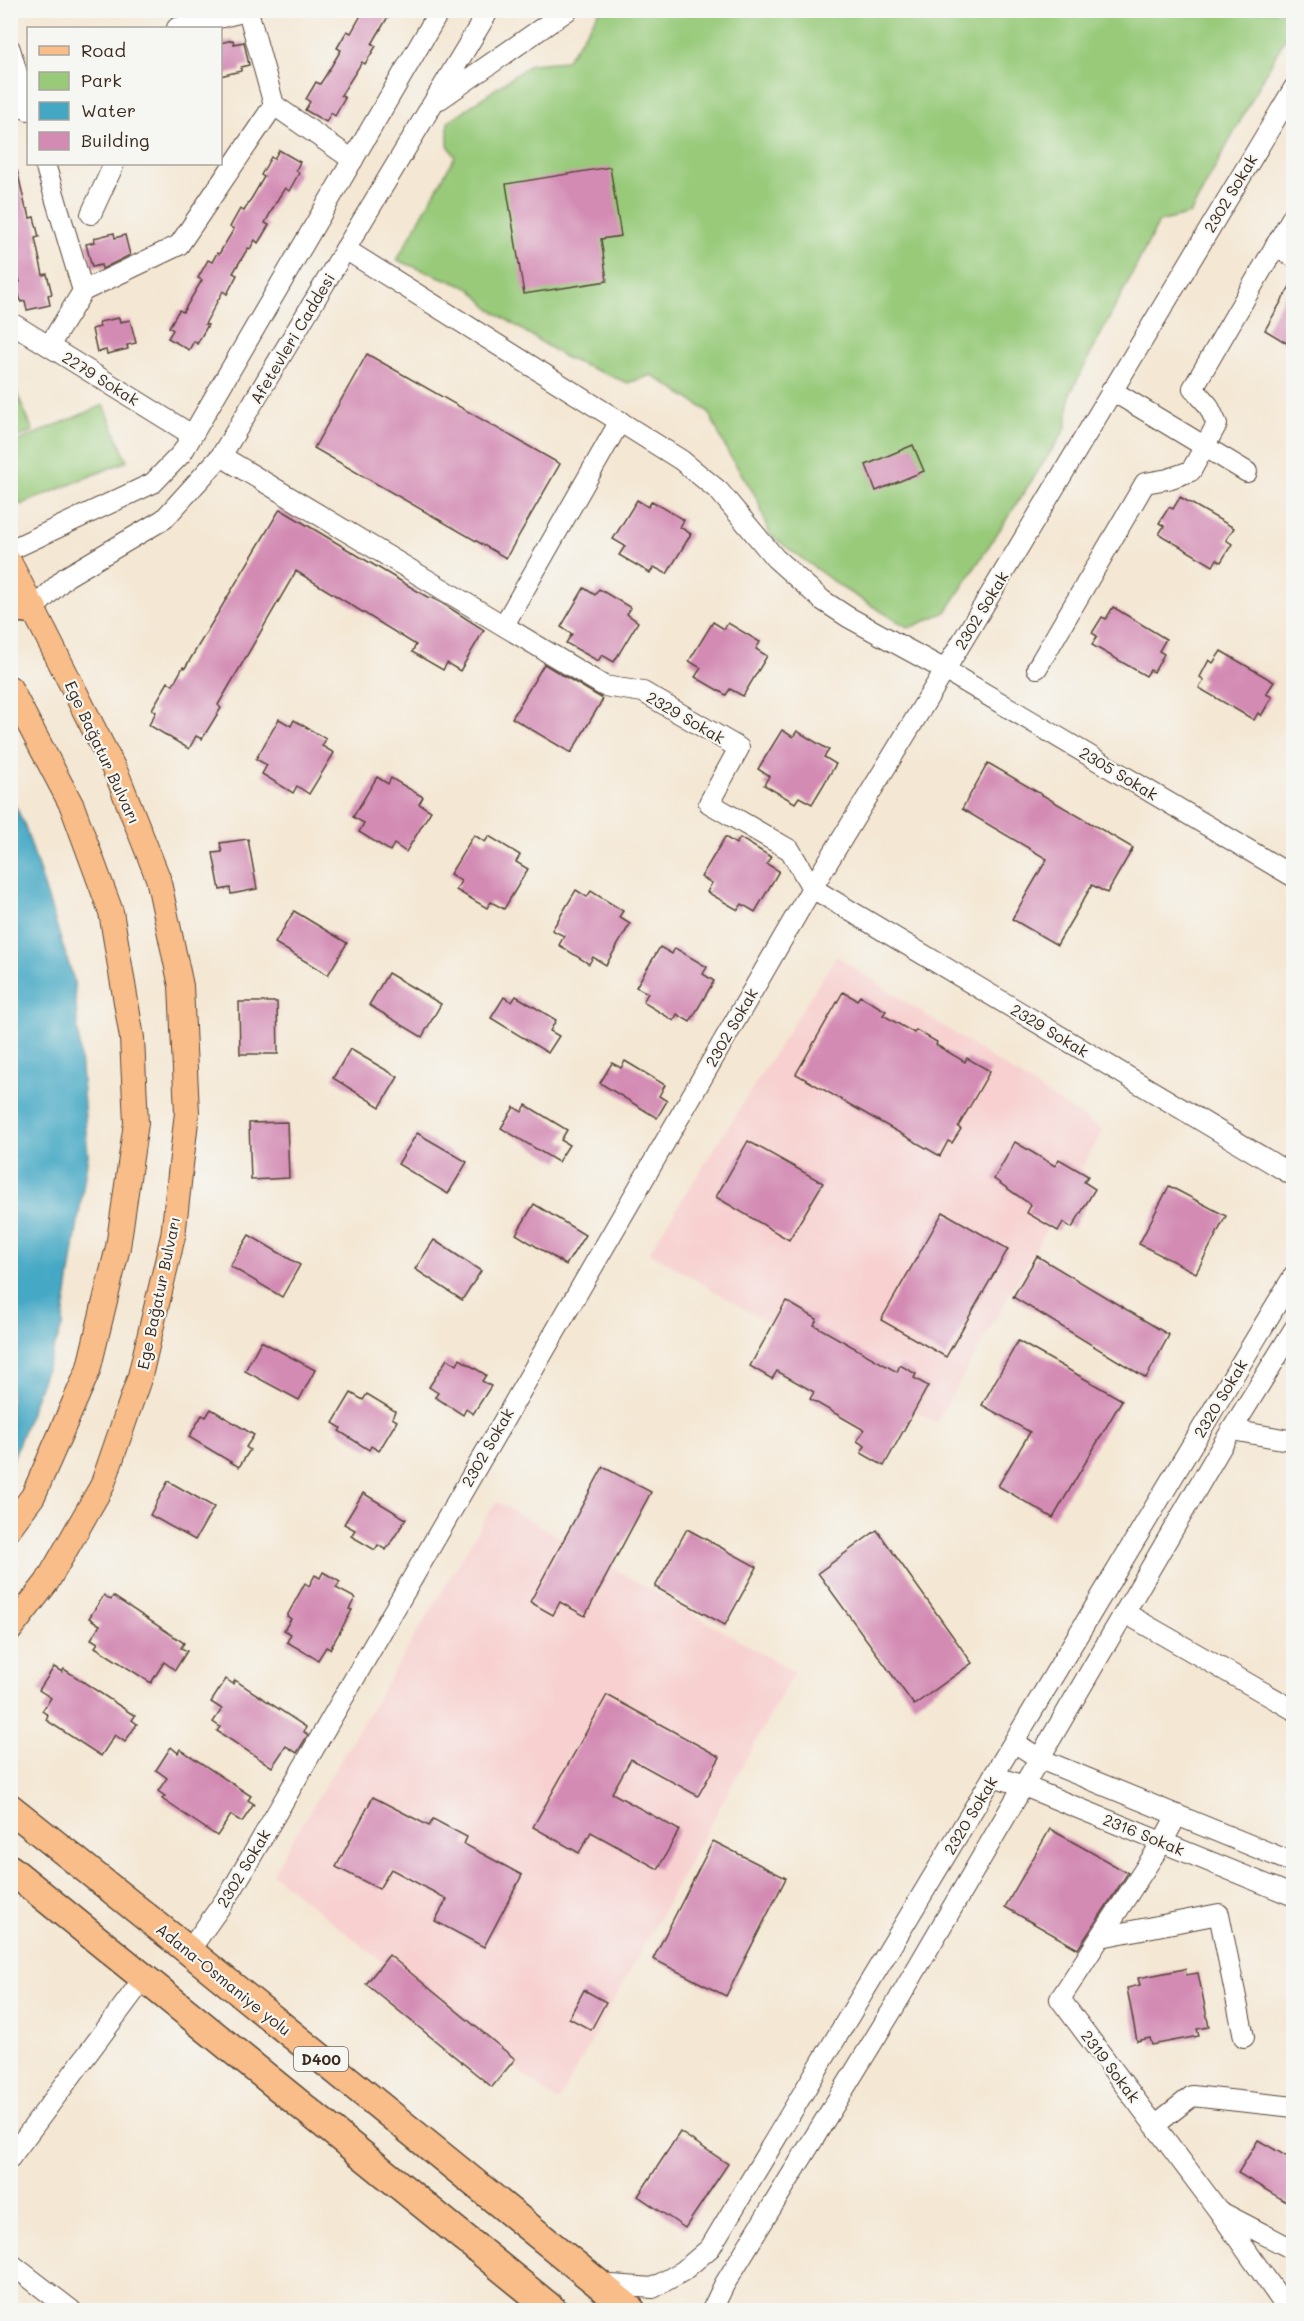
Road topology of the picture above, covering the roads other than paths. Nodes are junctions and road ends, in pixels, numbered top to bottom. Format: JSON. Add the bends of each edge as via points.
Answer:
{"nodes":[{"id":1,"x":440,"y":10,"type":"edge"},
{"id":2,"x":489,"y":10,"type":"edge"},
{"id":3,"x":568,"y":10,"type":"edge"},
{"id":4,"x":250,"y":11,"type":"edge"},
{"id":5,"x":211,"y":15,"type":"edge"},
{"id":6,"x":180,"y":27,"type":"edge"},
{"id":7,"x":10,"y":49,"type":"edge"},
{"id":8,"x":1293,"y":87,"type":"edge"},
{"id":9,"x":274,"y":105,"type":"junction"},
{"id":10,"x":432,"y":105,"type":"junction"},
{"id":11,"x":27,"y":107,"type":"edge"},
{"id":12,"x":353,"y":160,"type":"junction"},
{"id":13,"x":45,"y":165,"type":"edge"},
{"id":14,"x":114,"y":165,"type":"edge"},
{"id":15,"x":91,"y":214,"type":"dead end"},
{"id":16,"x":1293,"y":214,"type":"edge"},
{"id":17,"x":1275,"y":246,"type":"junction"},
{"id":18,"x":345,"y":249,"type":"junction"},
{"id":19,"x":1293,"y":257,"type":"edge"},
{"id":20,"x":83,"y":291,"type":"junction"},
{"id":21,"x":10,"y":322,"type":"edge"},
{"id":22,"x":49,"y":346,"type":"junction"},
{"id":23,"x":1111,"y":390,"type":"junction"},
{"id":24,"x":620,"y":421,"type":"junction"},
{"id":25,"x":192,"y":435,"type":"junction"},
{"id":26,"x":1205,"y":447,"type":"junction"},
{"id":27,"x":221,"y":456,"type":"junction"},
{"id":28,"x":1247,"y":472,"type":"dead end"},
{"id":29,"x":10,"y":550,"type":"edge"},
{"id":30,"x":10,"y":563,"type":"edge"},
{"id":31,"x":22,"y":608,"type":"edge"},
{"id":32,"x":504,"y":625,"type":"junction"},
{"id":33,"x":1037,"y":668,"type":"dead end"},
{"id":34,"x":945,"y":670,"type":"junction"},
{"id":35,"x":10,"y":688,"type":"edge"},
{"id":36,"x":1293,"y":877,"type":"edge"},
{"id":37,"x":812,"y":888,"type":"junction"},
{"id":38,"x":1293,"y":1176,"type":"edge"},
{"id":39,"x":1293,"y":1275,"type":"edge"},
{"id":40,"x":1293,"y":1329,"type":"edge"},
{"id":41,"x":1232,"y":1430,"type":"junction"},
{"id":42,"x":1293,"y":1441,"type":"edge"},
{"id":43,"x":10,"y":1527,"type":"edge"},
{"id":44,"x":1125,"y":1613,"type":"junction"},
{"id":45,"x":10,"y":1630,"type":"edge"},
{"id":46,"x":1293,"y":1710,"type":"edge"},
{"id":47,"x":1014,"y":1742,"type":"junction"},
{"id":48,"x":1040,"y":1759,"type":"junction"},
{"id":49,"x":993,"y":1776,"type":"junction"},
{"id":50,"x":1024,"y":1786,"type":"junction"},
{"id":51,"x":10,"y":1809,"type":"edge"},
{"id":52,"x":1177,"y":1815,"type":"junction"},
{"id":53,"x":1163,"y":1841,"type":"junction"},
{"id":54,"x":1293,"y":1863,"type":"edge"},
{"id":55,"x":10,"y":1869,"type":"edge"},
{"id":56,"x":1293,"y":1896,"type":"edge"},
{"id":57,"x":1101,"y":1937,"type":"junction"},
{"id":58,"x":189,"y":1951,"type":"junction"},
{"id":59,"x":144,"y":1978,"type":"junction"},
{"id":60,"x":1244,"y":2037,"type":"dead end"},
{"id":61,"x":1293,"y":2107,"type":"edge"},
{"id":62,"x":1155,"y":2125,"type":"junction"},
{"id":63,"x":10,"y":2158,"type":"edge"},
{"id":64,"x":1218,"y":2210,"type":"junction"},
{"id":65,"x":1293,"y":2250,"type":"edge"},
{"id":66,"x":10,"y":2264,"type":"edge"},
{"id":67,"x":598,"y":2284,"type":"junction"},
{"id":68,"x":538,"y":2306,"type":"edge"},
{"id":69,"x":71,"y":2310,"type":"edge"},
{"id":70,"x":631,"y":2310,"type":"edge"},
{"id":71,"x":712,"y":2310,"type":"edge"},
{"id":72,"x":1288,"y":2310,"type":"edge"}],
"edges":[{"from":1,"to":12,"type":"street"},
{"from":2,"to":10,"type":"street","name":"Afetevleri Caddesi"},
{"from":3,"to":10,"type":"street"},
{"from":4,"to":5,"type":"street"},
{"from":4,"to":9,"type":"street"},
{"from":5,"to":6,"type":"street"},
{"from":7,"to":11,"type":"street"},
{"from":8,"to":23,"type":"street","name":"2302 Sokak"},
{"from":9,"to":12,"type":"street"},
{"from":9,"to":20,"type":"street","via":[[179,245]]},
{"from":10,"to":18,"type":"street","name":"Afetevleri Caddesi"},
{"from":12,"to":25,"type":"street"},
{"from":13,"to":20,"type":"street"},
{"from":14,"to":15,"type":"street"},
{"from":16,"to":17,"type":"street"},
{"from":17,"to":19,"type":"street"},
{"from":17,"to":26,"type":"street","via":[[1193,388],[1208,405],[1217,424]]},
{"from":18,"to":24,"type":"street","name":"2305 Sokak"},
{"from":18,"to":27,"type":"street","name":"Afetevleri Caddesi"},
{"from":20,"to":22,"type":"street"},
{"from":21,"to":22,"type":"street","name":"2279 Sokak"},
{"from":22,"to":25,"type":"street","name":"2279 Sokak"},
{"from":23,"to":26,"type":"street"},
{"from":23,"to":34,"type":"street","name":"2302 Sokak"},
{"from":24,"to":32,"type":"street"},
{"from":24,"to":34,"type":"street","name":"2305 Sokak","via":[[701,475],[732,504],[775,558],[822,600]]},
{"from":25,"to":29,"type":"street","via":[[182,453],[153,483]]},
{"from":26,"to":28,"type":"street"},
{"from":26,"to":33,"type":"street","via":[[1191,471],[1145,483]]},
{"from":27,"to":31,"type":"street","name":"Afetevleri Caddesi","via":[[164,519]]},
{"from":27,"to":32,"type":"street","name":"2329 Sokak"},
{"from":30,"to":31,"type":"main road","name":"Ege Bağatur Bulvarı"},
{"from":31,"to":45,"type":"main road","name":"Ege Bağatur Bulvarı","via":[[118,777],[158,878],[181,987],[187,1112],[173,1236],[141,1376],[102,1486],[47,1582]]},
{"from":32,"to":37,"type":"street","name":"2329 Sokak","via":[[604,686],[643,692],[739,748],[709,803],[790,850]]},
{"from":34,"to":36,"type":"street","name":"2305 Sokak"},
{"from":34,"to":37,"type":"street","name":"2302 Sokak"},
{"from":35,"to":43,"type":"main road","via":[[72,806],[111,912],[132,1038],[136,1123],[118,1247],[88,1371],[33,1496]]},
{"from":37,"to":38,"type":"street","name":"2329 Sokak"},
{"from":37,"to":58,"type":"street","name":"2302 Sokak","via":[[232,1890]]},
{"from":39,"to":47,"type":"street","name":"2320 Sokak"},
{"from":40,"to":41,"type":"street","name":"2320 Sokak"},
{"from":41,"to":42,"type":"street"},
{"from":41,"to":44,"type":"street","name":"2320 Sokak"},
{"from":44,"to":46,"type":"street"},
{"from":44,"to":48,"type":"street","name":"2320 Sokak"},
{"from":47,"to":48,"type":"street","name":"2316 Sokak"},
{"from":47,"to":49,"type":"street","name":"2320 Sokak"},
{"from":48,"to":50,"type":"street","name":"2320 Sokak"},
{"from":48,"to":52,"type":"street","name":"2316 Sokak"},
{"from":49,"to":50,"type":"street","name":"2316 Sokak"},
{"from":49,"to":67,"type":"street","name":"2320 Sokak","via":[[710,2248],[683,2271],[653,2288]]},
{"from":50,"to":53,"type":"street","name":"2316 Sokak"},
{"from":50,"to":71,"type":"street","name":"2320 Sokak"},
{"from":51,"to":58,"type":"highway","name":"Adana-Osmaniye yolu","number":"D400"},
{"from":52,"to":53,"type":"street","name":"2319 Sokak"},
{"from":52,"to":54,"type":"street","name":"2316 Sokak"},
{"from":53,"to":56,"type":"street","name":"2316 Sokak"},
{"from":53,"to":57,"type":"street","name":"2319 Sokak"},
{"from":55,"to":59,"type":"highway","number":"D400"},
{"from":57,"to":60,"type":"street","via":[[1219,1914]]},
{"from":57,"to":62,"type":"street","name":"2319 Sokak","via":[[1060,1999]]},
{"from":58,"to":67,"type":"highway","name":"Adana-Osmaniye yolu","number":"D400"},
{"from":59,"to":63,"type":"street"},
{"from":59,"to":68,"type":"highway","number":"D400"},
{"from":61,"to":62,"type":"street","via":[[1192,2096]]},
{"from":62,"to":64,"type":"street","name":"2319 Sokak"},
{"from":64,"to":65,"type":"street"},
{"from":64,"to":72,"type":"street","name":"2319 Sokak"},
{"from":66,"to":69,"type":"street"},
{"from":67,"to":70,"type":"highway","name":"Adana-Osmaniye yolu","number":"D400"}]}
